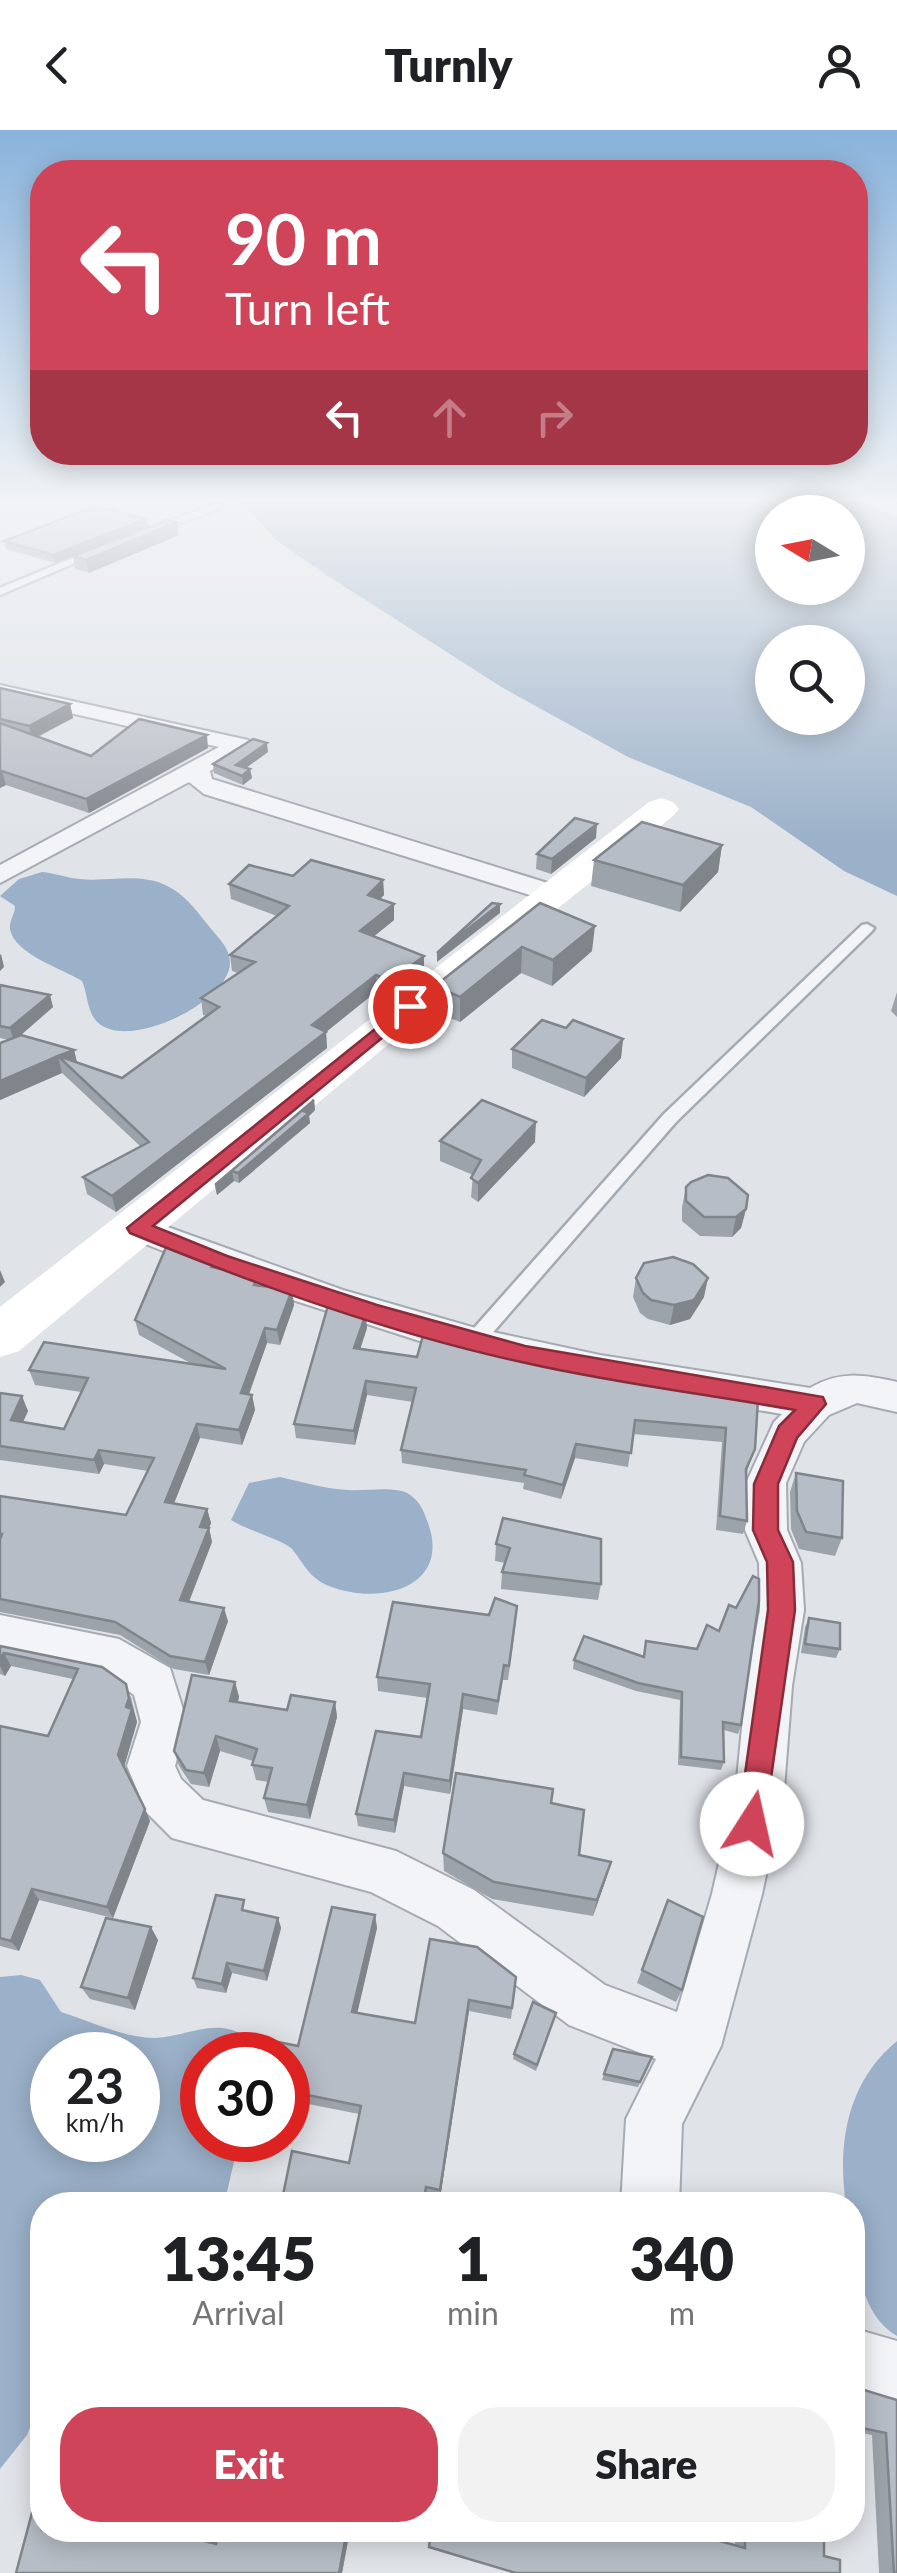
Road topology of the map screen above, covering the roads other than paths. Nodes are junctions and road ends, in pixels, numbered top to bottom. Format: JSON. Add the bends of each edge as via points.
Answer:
{"nodes":[{"id":1,"x":0,"y":691,"type":"edge"},
{"id":2,"x":198,"y":770,"type":"junction"},
{"id":3,"x":661,"y":810,"type":"dead end"},
{"id":4,"x":0,"y":875,"type":"edge"},
{"id":5,"x":554,"y":894,"type":"junction"},
{"id":6,"x":867,"y":928,"type":"dead end"},
{"id":7,"x":137,"y":1228,"type":"junction"},
{"id":8,"x":0,"y":1337,"type":"edge"},
{"id":9,"x":474,"y":1340,"type":"junction"},
{"id":10,"x":897,"y":1397,"type":"edge"},
{"id":11,"x":814,"y":1404,"type":"junction"},
{"id":12,"x":0,"y":1635,"type":"edge"},
{"id":13,"x":694,"y":2046,"type":"junction"},
{"id":14,"x":651,"y":2192,"type":"edge"},
{"id":15,"x":865,"y":2363,"type":"edge"},
{"id":16,"x":897,"y":2372,"type":"edge"}],
"edges":[{"from":1,"to":2,"type":"street","via":[[240,745]]},
{"from":2,"to":4,"type":"street"},
{"from":2,"to":5,"type":"street","via":[[212,789]]},
{"from":3,"to":5,"type":"street"},
{"from":5,"to":7,"type":"street"},
{"from":6,"to":9,"type":"lane","via":[[670,1118]]},
{"from":7,"to":8,"type":"street"},
{"from":7,"to":9,"type":"street","via":[[237,1267]]},
{"from":9,"to":11,"type":"street","via":[[594,1369]]},
{"from":10,"to":11,"type":"street","via":[[857,1388]]},
{"from":11,"to":13,"type":"street","via":[[788,1432],[766,1484],[766,1530],[780,1562],[782,1610],[760,1789]]},
{"from":12,"to":13,"type":"street","via":[[119,1660],[154,1683],[164,1722],[151,1766],[164,1796],[190,1821],[378,1868],[456,1908],[588,2006]]},
{"from":13,"to":14,"type":"street","via":[[654,2119]]},
{"from":15,"to":16,"type":"street"}]}
